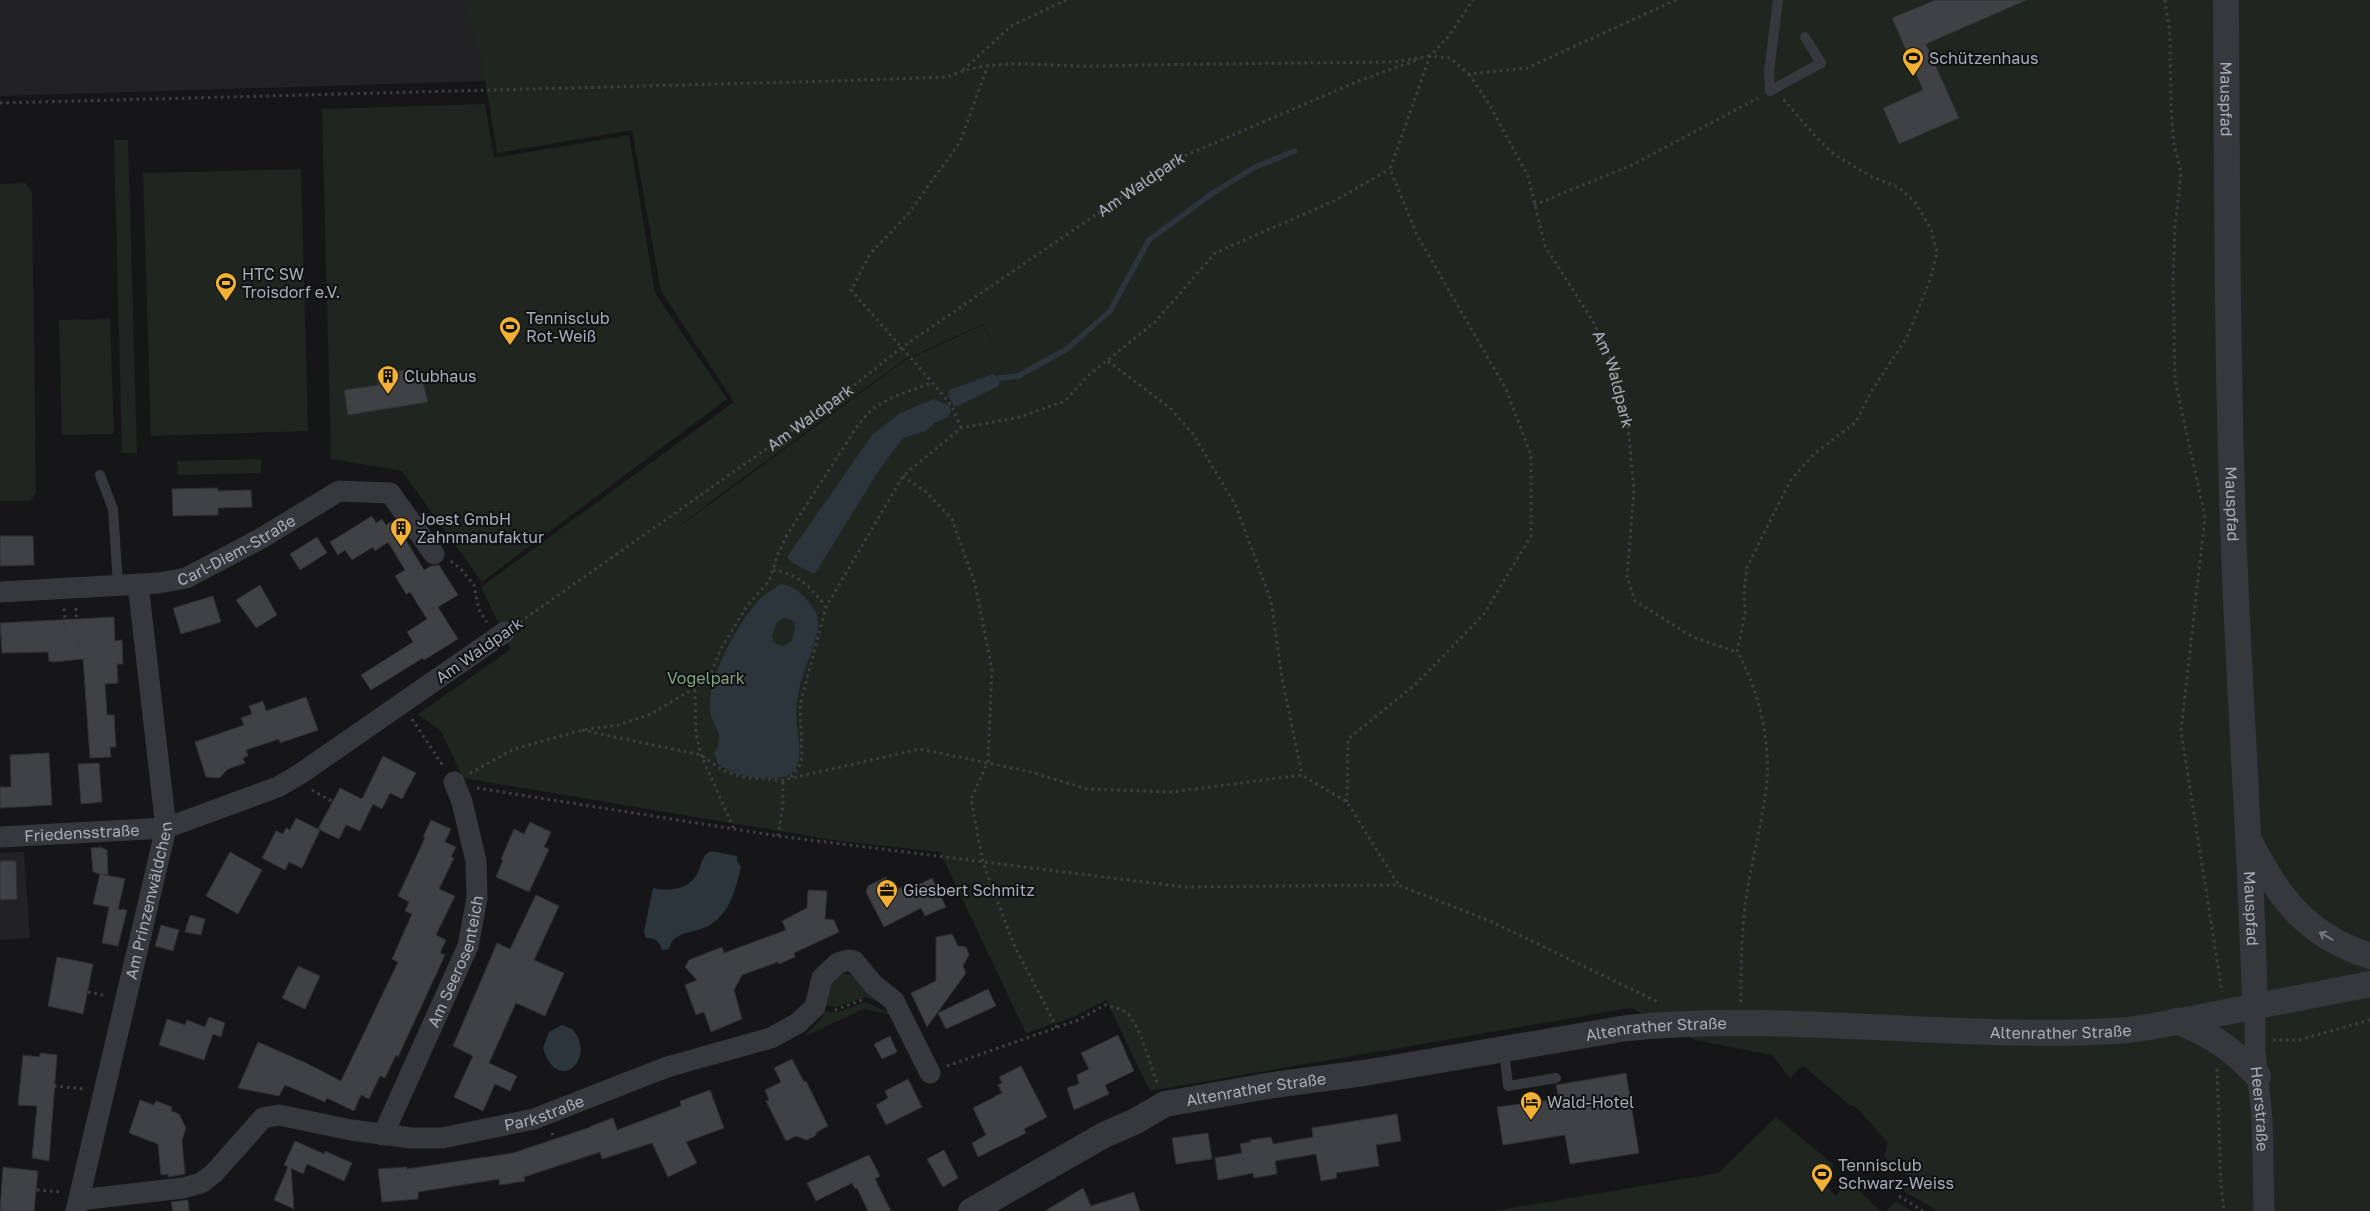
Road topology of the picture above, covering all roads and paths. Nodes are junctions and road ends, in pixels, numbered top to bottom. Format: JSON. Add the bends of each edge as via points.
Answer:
{"nodes":[{"id":1,"x":1066,"y":0,"type":"edge"},
{"id":2,"x":1473,"y":0,"type":"edge"},
{"id":3,"x":1676,"y":0,"type":"edge"},
{"id":4,"x":1778,"y":0,"type":"edge"},
{"id":5,"x":2165,"y":0,"type":"edge"},
{"id":6,"x":2226,"y":0,"type":"edge"},
{"id":7,"x":1805,"y":37,"type":"dead end"},
{"id":8,"x":1430,"y":56,"type":"junction"},
{"id":9,"x":988,"y":65,"type":"junction"},
{"id":10,"x":962,"y":70,"type":"junction"},
{"id":11,"x":1469,"y":74,"type":"junction"},
{"id":12,"x":1770,"y":91,"type":"junction"},
{"id":13,"x":0,"y":103,"type":"edge"},
{"id":14,"x":1390,"y":169,"type":"junction"},
{"id":15,"x":1534,"y":205,"type":"junction"},
{"id":16,"x":901,"y":348,"type":"junction"},
{"id":17,"x":1108,"y":361,"type":"junction"},
{"id":18,"x":931,"y":383,"type":"junction"},
{"id":19,"x":961,"y":428,"type":"junction"},
{"id":20,"x":100,"y":475,"type":"dead end"},
{"id":21,"x":903,"y":476,"type":"junction"},
{"id":22,"x":434,"y":554,"type":"joint"},
{"id":23,"x":773,"y":570,"type":"junction"},
{"id":24,"x":128,"y":585,"type":"junction"},
{"id":25,"x":0,"y":592,"type":"edge"},
{"id":26,"x":64,"y":600,"type":"dead end"},
{"id":27,"x":75,"y":600,"type":"dead end"},
{"id":28,"x":826,"y":607,"type":"junction"},
{"id":29,"x":62,"y":633,"type":"dead end"},
{"id":30,"x":501,"y":634,"type":"junction"},
{"id":31,"x":83,"y":646,"type":"dead end"},
{"id":32,"x":1737,"y":652,"type":"junction"},
{"id":33,"x":694,"y":690,"type":"junction"},
{"id":34,"x":404,"y":703,"type":"junction"},
{"id":35,"x":582,"y":730,"type":"junction"},
{"id":36,"x":701,"y":755,"type":"junction"},
{"id":37,"x":988,"y":762,"type":"junction"},
{"id":38,"x":1302,"y":775,"type":"junction"},
{"id":39,"x":791,"y":778,"type":"junction"},
{"id":40,"x":783,"y":780,"type":"junction"},
{"id":41,"x":454,"y":782,"type":"junction"},
{"id":42,"x":1347,"y":802,"type":"junction"},
{"id":43,"x":166,"y":828,"type":"junction"},
{"id":44,"x":734,"y":829,"type":"junction"},
{"id":45,"x":778,"y":836,"type":"junction"},
{"id":46,"x":0,"y":837,"type":"edge"},
{"id":47,"x":2248,"y":840,"type":"junction"},
{"id":48,"x":983,"y":863,"type":"junction"},
{"id":49,"x":1398,"y":885,"type":"junction"},
{"id":50,"x":2370,"y":956,"type":"edge"},
{"id":51,"x":2370,"y":984,"type":"edge"},
{"id":52,"x":864,"y":999,"type":"dead end"},
{"id":53,"x":2255,"y":1007,"type":"junction"},
{"id":54,"x":815,"y":1008,"type":"junction"},
{"id":55,"x":2226,"y":1012,"type":"junction"},
{"id":56,"x":2370,"y":1020,"type":"edge"},
{"id":57,"x":2176,"y":1022,"type":"junction"},
{"id":58,"x":1741,"y":1023,"type":"junction"},
{"id":59,"x":1661,"y":1025,"type":"junction"},
{"id":60,"x":1057,"y":1028,"type":"junction"},
{"id":61,"x":2255,"y":1040,"type":"junction"},
{"id":62,"x":1503,"y":1049,"type":"junction"},
{"id":63,"x":2214,"y":1063,"type":"dead end"},
{"id":64,"x":930,"y":1073,"type":"joint"},
{"id":65,"x":2258,"y":1076,"type":"junction"},
{"id":66,"x":1556,"y":1078,"type":"dead end"},
{"id":67,"x":54,"y":1086,"type":"dead end"},
{"id":68,"x":104,"y":1091,"type":"junction"},
{"id":69,"x":1165,"y":1104,"type":"junction"},
{"id":70,"x":383,"y":1134,"type":"junction"},
{"id":71,"x":1899,"y":1196,"type":"dead end"},
{"id":72,"x":78,"y":1206,"type":"edge"},
{"id":73,"x":971,"y":1211,"type":"edge"},
{"id":74,"x":1924,"y":1211,"type":"edge"},
{"id":75,"x":2224,"y":1211,"type":"edge"},
{"id":76,"x":2264,"y":1211,"type":"edge"}],
"edges":[{"from":1,"to":10,"type":"path","via":[[1011,26]]},
{"from":2,"to":8,"type":"path","via":[[1448,37]]},
{"from":3,"to":11,"type":"path","via":[[1527,68]]},
{"from":4,"to":12,"type":"lane","via":[[1769,72]]},
{"from":5,"to":55,"type":"path","via":[[2170,34],[2173,136],[2181,172],[2173,278],[2175,380],[2205,517],[2181,731]]},
{"from":6,"to":47,"type":"street","name":"Mauspfad","via":[[2227,258],[2234,553]]},
{"from":7,"to":12,"type":"lane","via":[[1821,63]]},
{"from":8,"to":9,"type":"path","via":[[1394,62]]},
{"from":8,"to":11,"type":"path","name":"Am Waldpark","via":[[1450,58]]},
{"from":8,"to":14,"type":"path"},
{"from":8,"to":16,"type":"path","name":"Am Waldpark","via":[[1361,80],[1176,159]]},
{"from":9,"to":10,"type":"path"},
{"from":9,"to":16,"type":"path","via":[[960,142],[908,214],[870,254],[851,290]]},
{"from":10,"to":13,"type":"path","via":[[948,77],[834,81]]},
{"from":11,"to":15,"type":"path","name":"Am Waldpark","via":[[1528,176]]},
{"from":12,"to":15,"type":"path","via":[[1632,165]]},
{"from":12,"to":32,"type":"path","via":[[1783,99],[1835,155],[1872,177],[1898,187],[1914,202],[1931,229],[1937,252],[1930,280],[1907,337],[1871,392],[1856,422],[1814,454],[1790,481],[1747,567],[1745,614]]},
{"from":14,"to":17,"type":"path","via":[[1334,201],[1215,253],[1156,321]]},
{"from":14,"to":42,"type":"path","via":[[1417,234],[1506,389],[1530,455],[1531,536],[1484,614],[1417,682],[1348,739]]},
{"from":15,"to":32,"type":"path","name":"Am Waldpark","via":[[1545,246],[1594,323],[1613,365],[1626,418],[1634,490],[1627,576],[1634,601],[1693,637]]},
{"from":16,"to":18,"type":"path"},
{"from":16,"to":30,"type":"path","name":"Am Waldpark","via":[[752,459]]},
{"from":17,"to":19,"type":"path","via":[[1089,375],[1065,401],[1020,417]]},
{"from":17,"to":38,"type":"path","via":[[1170,408],[1193,434],[1236,506],[1271,601],[1282,678]]},
{"from":18,"to":19,"type":"path","via":[[953,408]]},
{"from":18,"to":23,"type":"path","via":[[893,397],[872,409],[792,527]]},
{"from":19,"to":21,"type":"path"},
{"from":20,"to":24,"type":"lane","via":[[113,509]]},
{"from":21,"to":28,"type":"path"},
{"from":21,"to":37,"type":"path","via":[[926,492],[952,519],[975,584],[992,669]]},
{"from":22,"to":24,"type":"street","name":"Carl-Diem-Straße","via":[[390,493],[340,491],[260,539],[179,580]]},
{"from":22,"to":30,"type":"path","via":[[453,562],[474,585],[479,610]]},
{"from":23,"to":28,"type":"path","via":[[804,581]]},
{"from":23,"to":33,"type":"path","via":[[769,581],[747,606],[722,647],[708,680]]},
{"from":24,"to":25,"type":"street","name":"Carl-Diem-Straße"},
{"from":24,"to":43,"type":"street","name":"Am Prinzenwäldchen"},
{"from":26,"to":29,"type":"path","via":[[66,633]]},
{"from":27,"to":31,"type":"path","via":[[78,647]]},
{"from":28,"to":39,"type":"path","via":[[800,705],[802,758]]},
{"from":30,"to":34,"type":"street","name":"Am Waldpark"},
{"from":32,"to":58,"type":"path","via":[[1747,668],[1757,699],[1766,746],[1767,780],[1745,906]]},
{"from":33,"to":35,"type":"path","via":[[651,714],[618,725]]},
{"from":33,"to":36,"type":"path","via":[[696,733]]},
{"from":34,"to":41,"type":"path"},
{"from":34,"to":43,"type":"street","name":"Am Waldpark","via":[[278,787]]},
{"from":35,"to":36,"type":"path"},
{"from":35,"to":41,"type":"path","via":[[514,749]]},
{"from":36,"to":40,"type":"path","via":[[730,773]]},
{"from":36,"to":44,"type":"path"},
{"from":37,"to":38,"type":"path","via":[[1087,789],[1172,792]]},
{"from":37,"to":39,"type":"path","via":[[920,749]]},
{"from":37,"to":48,"type":"path","via":[[971,799]]},
{"from":38,"to":42,"type":"path"},
{"from":39,"to":40,"type":"path"},
{"from":40,"to":45,"type":"path","via":[[784,804]]},
{"from":41,"to":44,"type":"path","via":[[487,791]]},
{"from":41,"to":70,"type":"street","name":"Am Seerosenteich","via":[[476,860],[477,898],[468,946]]},
{"from":42,"to":49,"type":"path"},
{"from":43,"to":46,"type":"street","name":"Friedensstraße"},
{"from":43,"to":68,"type":"street","name":"Am Prinzenwäldchen"},
{"from":44,"to":45,"type":"path"},
{"from":45,"to":48,"type":"path"},
{"from":50,"to":47,"type":"street","one_way":true,"via":[[2319,933],[2302,919],[2264,868]]},
{"from":47,"to":53,"type":"street","name":"Mauspfad"},
{"from":48,"to":49,"type":"path","via":[[1184,887]]},
{"from":48,"to":60,"type":"path","via":[[1014,944]]},
{"from":49,"to":59,"type":"path","via":[[1490,921],[1656,1001]]},
{"from":51,"to":53,"type":"street","name":"Altenrather Straße"},
{"from":52,"to":54,"type":"path","via":[[835,1010]]},
{"from":53,"to":55,"type":"street","name":"Altenrather Straße"},
{"from":53,"to":61,"type":"street","name":"Heerstraße"},
{"from":54,"to":64,"type":"street","via":[[822,978],[838,963],[854,961],[873,984],[894,1001]]},
{"from":54,"to":70,"type":"street","name":"Parkstraße","via":[[798,1023],[771,1038],[667,1067],[534,1118],[442,1138]]},
{"from":55,"to":57,"type":"street","name":"Altenrather Straße"},
{"from":56,"to":61,"type":"path","via":[[2299,1040]]},
{"from":57,"to":58,"type":"street","name":"Altenrather Straße","via":[[2117,1031],[2030,1033]]},
{"from":57,"to":65,"type":"street","via":[[2222,1042]]},
{"from":58,"to":59,"type":"street","name":"Altenrather Straße"},
{"from":59,"to":62,"type":"street","name":"Altenrather Straße"},
{"from":60,"to":64,"type":"path"},
{"from":60,"to":69,"type":"path","via":[[1105,1005],[1124,1011],[1136,1026]]},
{"from":61,"to":65,"type":"street","name":"Heerstraße"},
{"from":62,"to":66,"type":"lane","via":[[1508,1086]]},
{"from":62,"to":69,"type":"street","name":"Altenrather Straße"},
{"from":63,"to":75,"type":"path","via":[[2218,1076]]},
{"from":65,"to":76,"type":"street","name":"Heerstraße"},
{"from":67,"to":68,"type":"path"},
{"from":68,"to":72,"type":"street","name":"Am Prinzenwäldchen"},
{"from":69,"to":73,"type":"street","name":"Altenrather Straße"},
{"from":70,"to":72,"type":"street","name":"Parkstraße","via":[[279,1115],[263,1118],[214,1173],[200,1183]]},
{"from":71,"to":74,"type":"path"}]}
